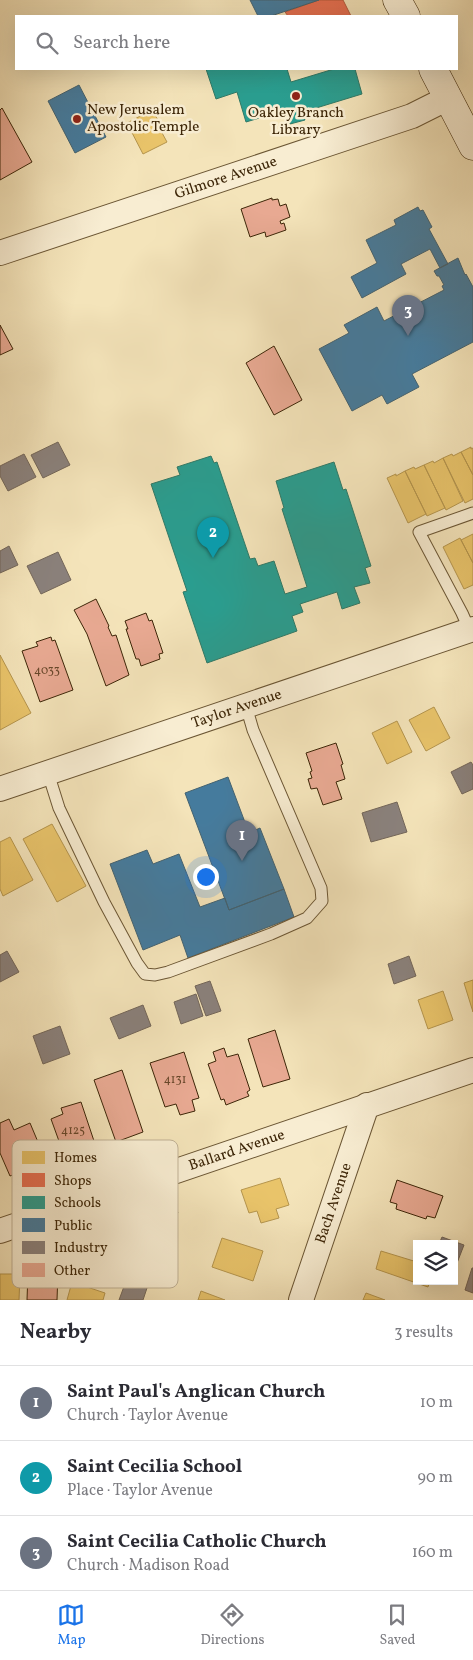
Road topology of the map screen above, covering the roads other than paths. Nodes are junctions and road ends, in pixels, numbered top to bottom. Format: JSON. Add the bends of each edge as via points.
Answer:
{"nodes":[{"id":1,"x":397,"y":0,"type":"edge"},
{"id":2,"x":405,"y":15,"type":"edge"},
{"id":3,"x":434,"y":70,"type":"edge"},
{"id":4,"x":448,"y":98,"type":"junction"},
{"id":5,"x":473,"y":146,"type":"edge"},
{"id":6,"x":0,"y":253,"type":"edge"},
{"id":7,"x":473,"y":513,"type":"edge"},
{"id":8,"x":471,"y":630,"type":"edge"},
{"id":9,"x":246,"y":706,"type":"junction"},
{"id":10,"x":48,"y":773,"type":"junction"},
{"id":11,"x":0,"y":789,"type":"edge"},
{"id":12,"x":473,"y":1070,"type":"edge"},
{"id":13,"x":367,"y":1105,"type":"junction"},
{"id":14,"x":178,"y":1170,"type":"edge"},
{"id":15,"x":12,"y":1227,"type":"edge"},
{"id":16,"x":0,"y":1231,"type":"edge"},
{"id":17,"x":301,"y":1300,"type":"edge"}],
"edges":[{"from":1,"to":2,"type":"main road"},
{"from":3,"to":4,"type":"main road"},
{"from":4,"to":5,"type":"main road"},
{"from":4,"to":6,"type":"street","name":"Gilmore Avenue","via":[[412,116]]},
{"from":7,"to":8,"type":"lane","via":[[419,532]]},
{"from":8,"to":9,"type":"street","name":"Taylor Avenue"},
{"from":9,"to":10,"type":"street","name":"Taylor Avenue"},
{"from":9,"to":10,"type":"lane","via":[[253,730],[321,888],[322,901],[307,918],[168,972],[145,974],[137,963],[81,853]]},
{"from":10,"to":11,"type":"street","name":"Taylor Avenue"},
{"from":12,"to":13,"type":"street","name":"Ballard Avenue"},
{"from":13,"to":14,"type":"street","name":"Ballard Avenue"},
{"from":13,"to":17,"type":"street","name":"Bach Avenue"},
{"from":15,"to":16,"type":"street","name":"Ballard Avenue"}]}
